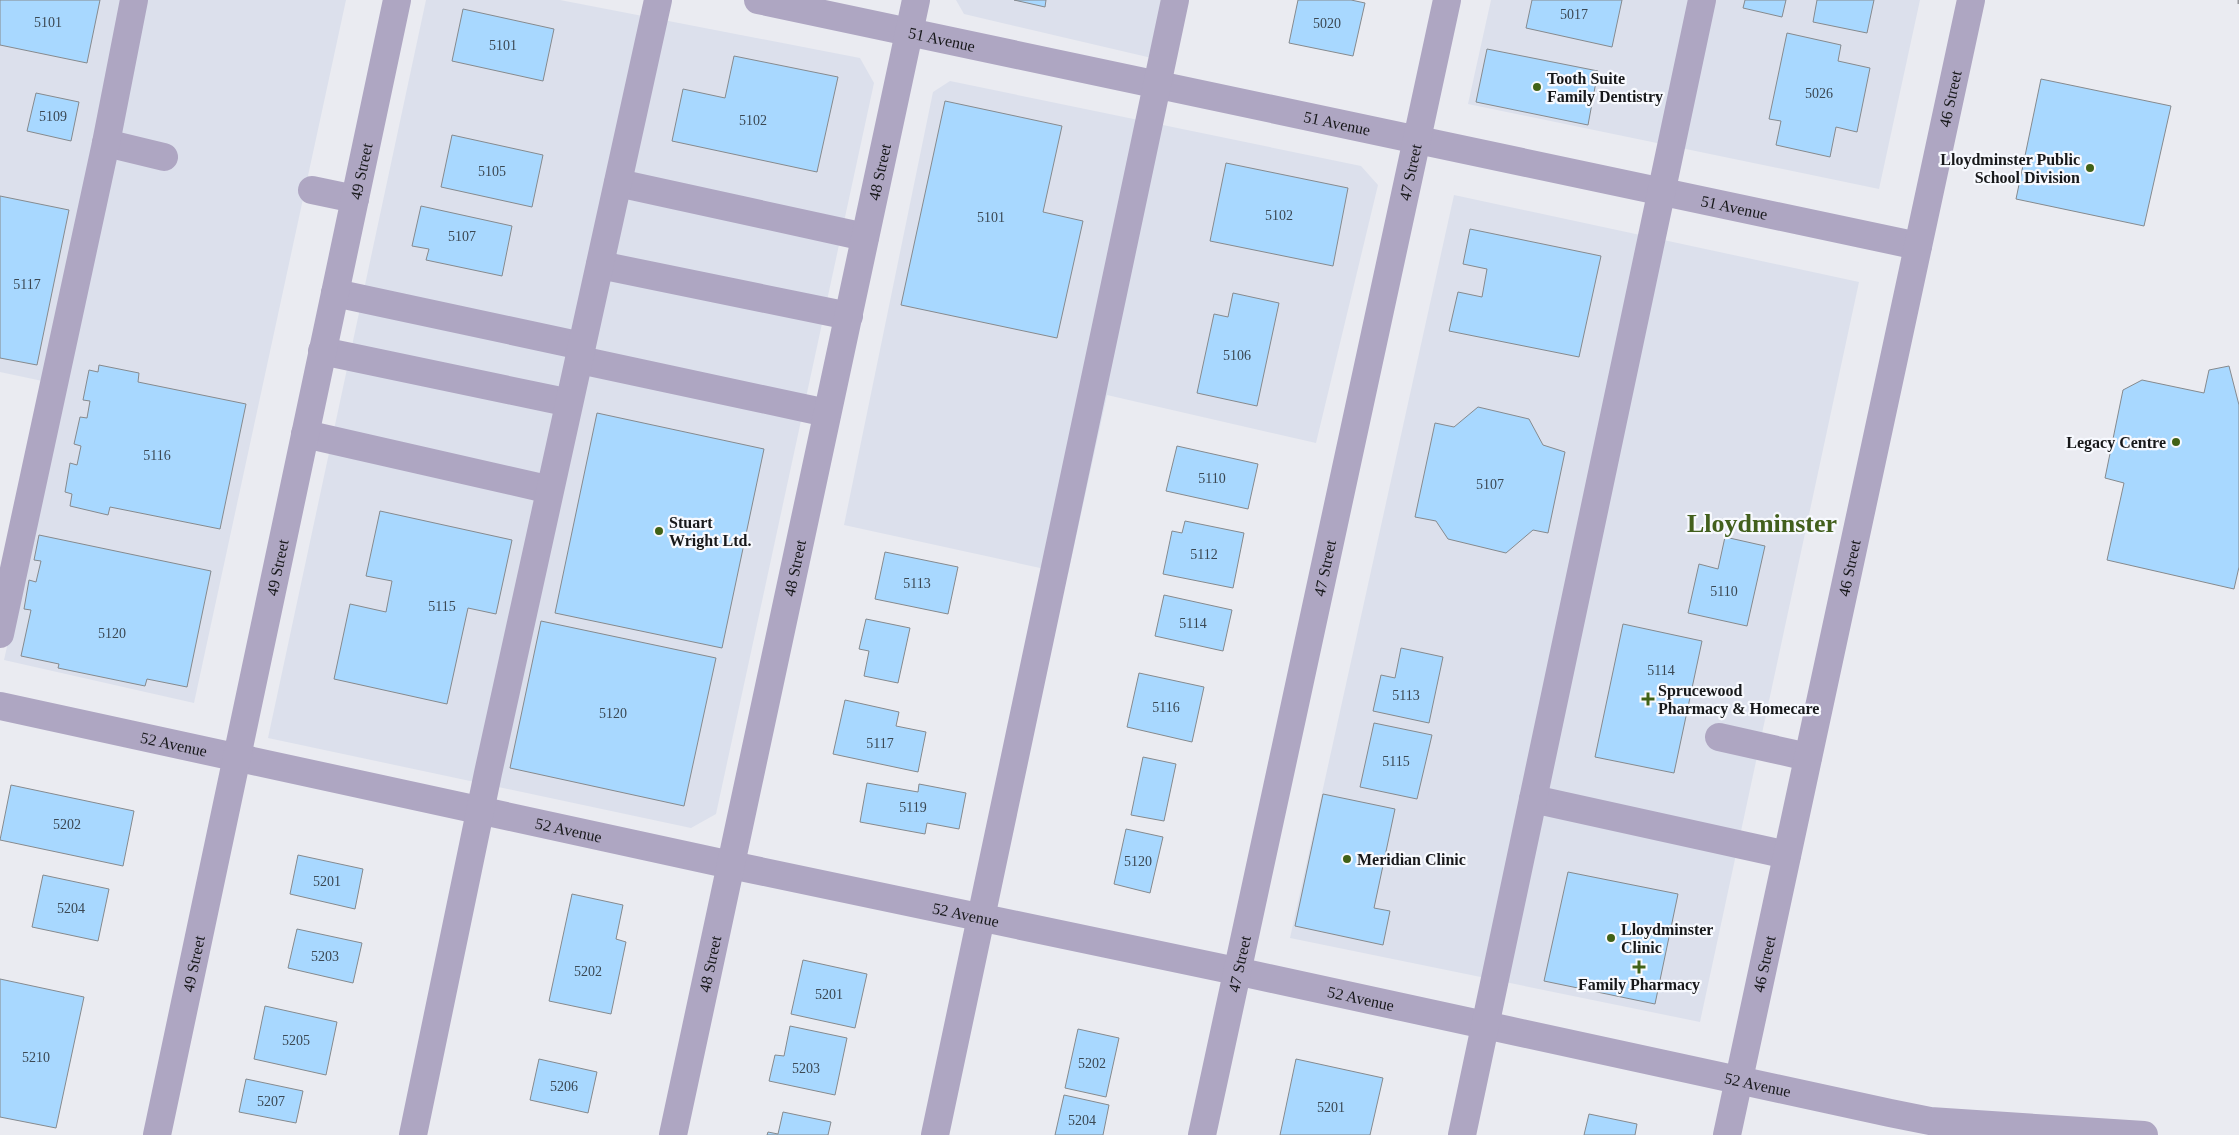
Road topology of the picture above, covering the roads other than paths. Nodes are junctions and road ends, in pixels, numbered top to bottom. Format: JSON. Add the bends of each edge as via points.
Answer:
{"nodes":[{"id":1,"x":134,"y":0,"type":"edge"},
{"id":2,"x":397,"y":0,"type":"edge"},
{"id":3,"x":658,"y":0,"type":"edge"},
{"id":4,"x":758,"y":0,"type":"edge"},
{"id":5,"x":916,"y":0,"type":"edge"},
{"id":6,"x":1175,"y":0,"type":"edge"},
{"id":7,"x":1447,"y":0,"type":"edge"},
{"id":8,"x":1702,"y":0,"type":"edge"},
{"id":9,"x":1971,"y":0,"type":"edge"},
{"id":10,"x":909,"y":32,"type":"junction"},
{"id":11,"x":1157,"y":85,"type":"junction"},
{"id":12,"x":1416,"y":140,"type":"junction"},
{"id":13,"x":106,"y":143,"type":"junction"},
{"id":14,"x":164,"y":156,"type":"dead end"},
{"id":15,"x":618,"y":183,"type":"junction"},
{"id":16,"x":312,"y":190,"type":"dead end"},
{"id":17,"x":1662,"y":192,"type":"junction"},
{"id":18,"x":355,"y":199,"type":"junction"},
{"id":19,"x":866,"y":237,"type":"junction"},
{"id":20,"x":1918,"y":246,"type":"junction"},
{"id":21,"x":600,"y":265,"type":"junction"},
{"id":22,"x":335,"y":293,"type":"junction"},
{"id":23,"x":849,"y":316,"type":"junction"},
{"id":24,"x":322,"y":351,"type":"junction"},
{"id":25,"x":574,"y":351,"type":"junction"},
{"id":26,"x":556,"y":400,"type":"dead end"},
{"id":27,"x":827,"y":413,"type":"junction"},
{"id":28,"x":305,"y":434,"type":"junction"},
{"id":29,"x":538,"y":487,"type":"dead end"},
{"id":30,"x":0,"y":634,"type":"edge"},
{"id":31,"x":0,"y":706,"type":"edge"},
{"id":32,"x":1719,"y":738,"type":"dead end"},
{"id":33,"x":237,"y":757,"type":"junction"},
{"id":34,"x":1808,"y":757,"type":"junction"},
{"id":35,"x":1533,"y":799,"type":"junction"},
{"id":36,"x":480,"y":810,"type":"junction"},
{"id":37,"x":1787,"y":855,"type":"junction"},
{"id":38,"x":731,"y":865,"type":"junction"},
{"id":39,"x":981,"y":917,"type":"junction"},
{"id":40,"x":1236,"y":971,"type":"junction"},
{"id":41,"x":1486,"y":1025,"type":"junction"},
{"id":42,"x":1738,"y":1080,"type":"junction"},
{"id":43,"x":1973,"y":1131,"type":"edge"},
{"id":44,"x":157,"y":1135,"type":"edge"},
{"id":45,"x":413,"y":1135,"type":"edge"},
{"id":46,"x":673,"y":1135,"type":"edge"},
{"id":47,"x":935,"y":1135,"type":"edge"},
{"id":48,"x":1202,"y":1135,"type":"edge"},
{"id":49,"x":1462,"y":1135,"type":"edge"},
{"id":50,"x":1727,"y":1135,"type":"edge"},
{"id":51,"x":2144,"y":1135,"type":"edge"}],
"edges":[{"from":1,"to":13,"type":"street"},
{"from":2,"to":18,"type":"street","name":"49 Street"},
{"from":3,"to":15,"type":"street"},
{"from":4,"to":10,"type":"street","name":"51 Avenue"},
{"from":5,"to":10,"type":"street","name":"48 Street"},
{"from":6,"to":11,"type":"street"},
{"from":7,"to":12,"type":"street","name":"47 Street"},
{"from":8,"to":17,"type":"street"},
{"from":9,"to":20,"type":"street","name":"46 Street"},
{"from":10,"to":11,"type":"street","name":"51 Avenue"},
{"from":10,"to":19,"type":"street","name":"48 Street"},
{"from":11,"to":12,"type":"street","name":"51 Avenue"},
{"from":11,"to":39,"type":"street"},
{"from":12,"to":17,"type":"street","name":"51 Avenue"},
{"from":12,"to":40,"type":"street","name":"47 Street"},
{"from":13,"to":14,"type":"street"},
{"from":13,"to":30,"type":"street"},
{"from":15,"to":19,"type":"street"},
{"from":15,"to":21,"type":"street"},
{"from":16,"to":18,"type":"street"},
{"from":17,"to":20,"type":"street","name":"51 Avenue"},
{"from":17,"to":35,"type":"street"},
{"from":18,"to":22,"type":"street","name":"49 Street"},
{"from":19,"to":23,"type":"street","name":"48 Street"},
{"from":20,"to":34,"type":"street","name":"46 Street"},
{"from":21,"to":23,"type":"street"},
{"from":21,"to":25,"type":"street"},
{"from":22,"to":24,"type":"street","name":"49 Street"},
{"from":22,"to":25,"type":"street"},
{"from":23,"to":27,"type":"street","name":"48 Street"},
{"from":24,"to":26,"type":"street"},
{"from":24,"to":28,"type":"street","name":"49 Street"},
{"from":25,"to":27,"type":"street"},
{"from":25,"to":36,"type":"street"},
{"from":27,"to":38,"type":"street","name":"48 Street"},
{"from":28,"to":29,"type":"street"},
{"from":28,"to":33,"type":"street","name":"49 Street"},
{"from":31,"to":33,"type":"street","name":"52 Avenue"},
{"from":32,"to":34,"type":"street"},
{"from":33,"to":36,"type":"street","name":"52 Avenue"},
{"from":33,"to":44,"type":"street","name":"49 Street"},
{"from":34,"to":37,"type":"street","name":"46 Street"},
{"from":35,"to":37,"type":"street"},
{"from":35,"to":41,"type":"street"},
{"from":36,"to":38,"type":"street","name":"52 Avenue"},
{"from":36,"to":45,"type":"street"},
{"from":37,"to":42,"type":"street","name":"46 Street"},
{"from":38,"to":39,"type":"street","name":"52 Avenue"},
{"from":38,"to":46,"type":"street","name":"48 Street"},
{"from":39,"to":40,"type":"street","name":"52 Avenue"},
{"from":39,"to":47,"type":"street"},
{"from":40,"to":41,"type":"street","name":"52 Avenue"},
{"from":40,"to":48,"type":"street","name":"47 Street"},
{"from":41,"to":42,"type":"street","name":"52 Avenue"},
{"from":41,"to":49,"type":"street"},
{"from":42,"to":43,"type":"street","name":"52 Avenue"},
{"from":42,"to":50,"type":"street","name":"46 Street"},
{"from":43,"to":51,"type":"street","name":"52 Avenue"}]}
